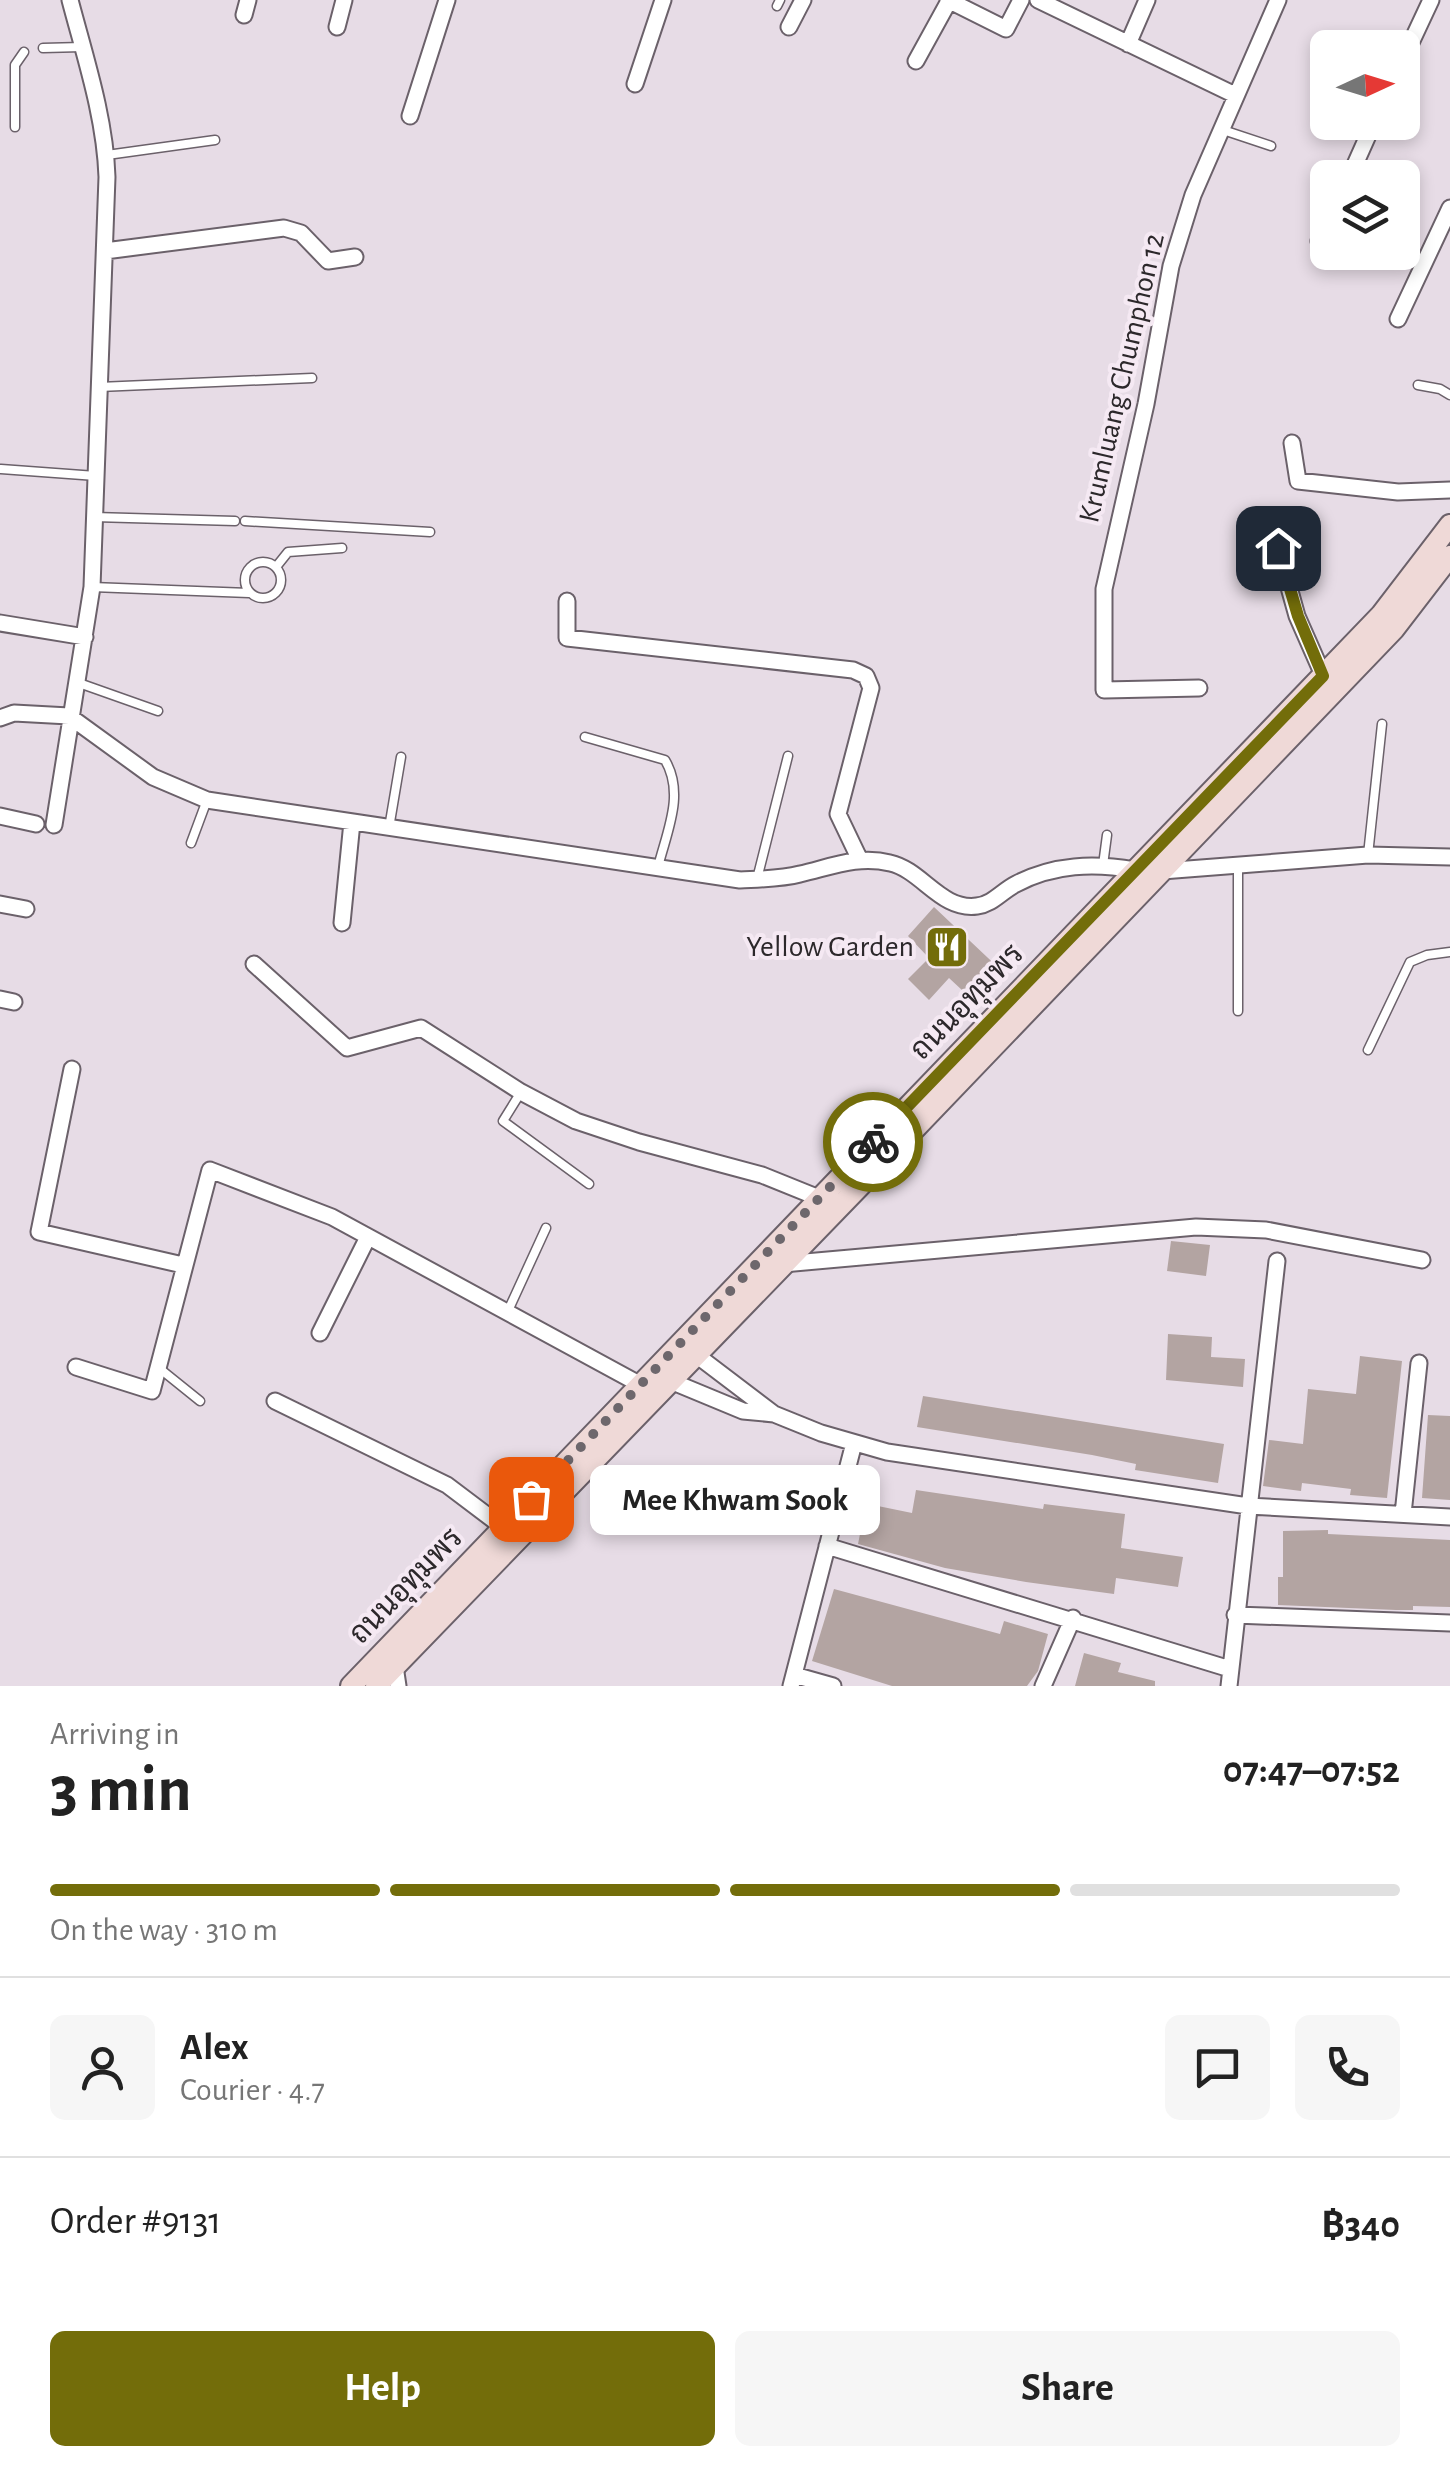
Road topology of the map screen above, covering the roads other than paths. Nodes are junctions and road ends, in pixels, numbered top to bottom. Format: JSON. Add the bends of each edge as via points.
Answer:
{"nodes":[{"id":1,"x":70,"y":0,"type":"edge"},
{"id":2,"x":344,"y":0,"type":"edge"},
{"id":3,"x":447,"y":0,"type":"edge"},
{"id":4,"x":663,"y":0,"type":"edge"},
{"id":5,"x":802,"y":0,"type":"edge"},
{"id":6,"x":949,"y":0,"type":"edge"},
{"id":7,"x":1021,"y":0,"type":"edge"},
{"id":8,"x":1038,"y":0,"type":"edge"},
{"id":9,"x":1147,"y":0,"type":"edge"},
{"id":10,"x":1278,"y":0,"type":"edge"},
{"id":11,"x":1431,"y":0,"type":"edge"},
{"id":12,"x":337,"y":27,"type":"dead end"},
{"id":13,"x":789,"y":27,"type":"dead end"},
{"id":14,"x":1417,"y":30,"type":"edge"},
{"id":15,"x":1128,"y":44,"type":"junction"},
{"id":16,"x":82,"y":47,"type":"junction"},
{"id":17,"x":43,"y":48,"type":"dead end"},
{"id":18,"x":24,"y":52,"type":"dead end"},
{"id":19,"x":916,"y":61,"type":"dead end"},
{"id":20,"x":634,"y":84,"type":"dead end"},
{"id":21,"x":1235,"y":95,"type":"junction"},
{"id":22,"x":410,"y":116,"type":"dead end"},
{"id":23,"x":15,"y":126,"type":"dead end"},
{"id":24,"x":1220,"y":130,"type":"junction"},
{"id":25,"x":215,"y":140,"type":"dead end"},
{"id":26,"x":1270,"y":146,"type":"dead end"},
{"id":27,"x":107,"y":155,"type":"junction"},
{"id":28,"x":1450,"y":208,"type":"edge"},
{"id":29,"x":104,"y":251,"type":"junction"},
{"id":30,"x":355,"y":257,"type":"dead end"},
{"id":31,"x":1398,"y":319,"type":"dead end"},
{"id":32,"x":312,"y":378,"type":"dead end"},
{"id":33,"x":1418,"y":385,"type":"dead end"},
{"id":34,"x":99,"y":387,"type":"junction"},
{"id":35,"x":1450,"y":395,"type":"edge"},
{"id":36,"x":1292,"y":443,"type":"dead end"},
{"id":37,"x":2,"y":469,"type":"edge"},
{"id":38,"x":96,"y":476,"type":"junction"},
{"id":39,"x":1450,"y":490,"type":"edge"},
{"id":40,"x":94,"y":517,"type":"junction"},
{"id":41,"x":234,"y":521,"type":"dead end"},
{"id":42,"x":245,"y":521,"type":"dead end"},
{"id":43,"x":1450,"y":524,"type":"edge"},
{"id":44,"x":430,"y":532,"type":"dead end"},
{"id":45,"x":342,"y":548,"type":"dead end"},
{"id":46,"x":1278,"y":548,"type":"dead end"},
{"id":47,"x":1450,"y":556,"type":"edge"},
{"id":48,"x":276,"y":566,"type":"junction"},
{"id":49,"x":92,"y":587,"type":"junction"},
{"id":50,"x":249,"y":592,"type":"junction"},
{"id":51,"x":567,"y":601,"type":"dead end"},
{"id":52,"x":0,"y":623,"type":"edge"},
{"id":53,"x":85,"y":637,"type":"junction"},
{"id":54,"x":1323,"y":676,"type":"junction"},
{"id":55,"x":76,"y":682,"type":"junction"},
{"id":56,"x":1198,"y":688,"type":"dead end"},
{"id":57,"x":158,"y":711,"type":"dead end"},
{"id":58,"x":69,"y":716,"type":"junction"},
{"id":59,"x":0,"y":718,"type":"edge"},
{"id":60,"x":1382,"y":724,"type":"dead end"},
{"id":61,"x":585,"y":737,"type":"dead end"},
{"id":62,"x":788,"y":756,"type":"dead end"},
{"id":63,"x":401,"y":757,"type":"dead end"},
{"id":64,"x":207,"y":800,"type":"junction"},
{"id":65,"x":0,"y":816,"type":"edge"},
{"id":66,"x":352,"y":822,"type":"junction"},
{"id":67,"x":390,"y":828,"type":"junction"},
{"id":68,"x":1106,"y":835,"type":"dead end"},
{"id":69,"x":192,"y":842,"type":"dead end"},
{"id":70,"x":1368,"y":855,"type":"junction"},
{"id":71,"x":1450,"y":858,"type":"edge"},
{"id":72,"x":860,"y":860,"type":"junction"},
{"id":73,"x":1103,"y":864,"type":"junction"},
{"id":74,"x":1238,"y":865,"type":"junction"},
{"id":75,"x":658,"y":867,"type":"junction"},
{"id":76,"x":1135,"y":870,"type":"junction"},
{"id":77,"x":1162,"y":871,"type":"junction"},
{"id":78,"x":757,"y":879,"type":"junction"},
{"id":79,"x":0,"y":904,"type":"edge"},
{"id":80,"x":26,"y":910,"type":"dead end"},
{"id":81,"x":342,"y":922,"type":"dead end"},
{"id":82,"x":1450,"y":952,"type":"edge"},
{"id":83,"x":254,"y":964,"type":"dead end"},
{"id":84,"x":1238,"y":1011,"type":"dead end"},
{"id":85,"x":1368,"y":1050,"type":"dead end"},
{"id":86,"x":72,"y":1069,"type":"dead end"},
{"id":87,"x":521,"y":1092,"type":"junction"},
{"id":88,"x":589,"y":1184,"type":"dead end"},
{"id":89,"x":819,"y":1198,"type":"junction"},
{"id":90,"x":546,"y":1228,"type":"dead end"},
{"id":91,"x":368,"y":1237,"type":"junction"},
{"id":92,"x":1422,"y":1260,"type":"dead end"},
{"id":93,"x":1277,"y":1261,"type":"dead end"},
{"id":94,"x":783,"y":1264,"type":"junction"},
{"id":95,"x":184,"y":1265,"type":"junction"},
{"id":96,"x":508,"y":1313,"type":"junction"},
{"id":97,"x":320,"y":1333,"type":"dead end"},
{"id":98,"x":698,"y":1356,"type":"junction"},
{"id":99,"x":1419,"y":1363,"type":"dead end"},
{"id":100,"x":76,"y":1367,"type":"dead end"},
{"id":101,"x":158,"y":1368,"type":"junction"},
{"id":102,"x":673,"y":1382,"type":"junction"},
{"id":103,"x":641,"y":1386,"type":"junction"},
{"id":104,"x":200,"y":1401,"type":"dead end"},
{"id":105,"x":275,"y":1401,"type":"dead end"},
{"id":106,"x":774,"y":1414,"type":"junction"},
{"id":107,"x":854,"y":1443,"type":"junction"},
{"id":108,"x":1248,"y":1506,"type":"junction"},
{"id":109,"x":1403,"y":1514,"type":"junction"},
{"id":110,"x":1450,"y":1516,"type":"edge"},
{"id":111,"x":504,"y":1528,"type":"junction"},
{"id":112,"x":827,"y":1546,"type":"junction"},
{"id":113,"x":1235,"y":1615,"type":"junction"},
{"id":114,"x":1073,"y":1618,"type":"junction"},
{"id":115,"x":1450,"y":1623,"type":"edge"},
{"id":116,"x":1230,"y":1669,"type":"junction"},
{"id":117,"x":396,"y":1676,"type":"edge"},
{"id":118,"x":793,"y":1680,"type":"edge"},
{"id":119,"x":351,"y":1686,"type":"edge"},
{"id":120,"x":376,"y":1686,"type":"edge"},
{"id":121,"x":833,"y":1686,"type":"edge"},
{"id":122,"x":1042,"y":1686,"type":"edge"},
{"id":123,"x":1229,"y":1686,"type":"edge"}],
"edges":[{"from":1,"to":16,"type":"street"},
{"from":2,"to":12,"type":"street"},
{"from":3,"to":22,"type":"street"},
{"from":4,"to":20,"type":"street"},
{"from":5,"to":13,"type":"street"},
{"from":6,"to":7,"type":"street","via":[[1006,29]]},
{"from":6,"to":19,"type":"street"},
{"from":8,"to":15,"type":"street"},
{"from":9,"to":15,"type":"street"},
{"from":10,"to":21,"type":"street","name":"Krumluang Chumphon 12"},
{"from":11,"to":14,"type":"street"},
{"from":15,"to":21,"type":"street"},
{"from":16,"to":17,"type":"lane"},
{"from":16,"to":27,"type":"street"},
{"from":18,"to":23,"type":"lane","via":[[16,65]]},
{"from":21,"to":24,"type":"street","name":"Krumluang Chumphon 12"},
{"from":24,"to":26,"type":"lane"},
{"from":24,"to":56,"type":"street","name":"Krumluang Chumphon 12","via":[[1171,266],[1104,589],[1104,690]]},
{"from":25,"to":27,"type":"lane"},
{"from":27,"to":29,"type":"street"},
{"from":28,"to":31,"type":"street"},
{"from":29,"to":30,"type":"street","via":[[284,228],[301,233],[328,261]]},
{"from":29,"to":34,"type":"street"},
{"from":32,"to":34,"type":"lane"},
{"from":33,"to":35,"type":"lane"},
{"from":34,"to":38,"type":"street"},
{"from":36,"to":39,"type":"street","via":[[1298,481],[1398,492]]},
{"from":37,"to":38,"type":"lane"},
{"from":38,"to":40,"type":"street"},
{"from":40,"to":41,"type":"lane"},
{"from":40,"to":49,"type":"street"},
{"from":42,"to":44,"type":"lane"},
{"from":43,"to":54,"type":"street","name":"ถนนอุทุมพร","via":[[1382,615]]},
{"from":45,"to":48,"type":"lane","via":[[288,552]]},
{"from":46,"to":54,"type":"street"},
{"from":47,"to":77,"type":"street","name":"ถนนอุทุมพร","via":[[1394,628]]},
{"from":48,"to":50,"type":"lane","via":[[250,567]]},
{"from":48,"to":50,"type":"lane","via":[[282,580],[276,594],[262,599]]},
{"from":49,"to":50,"type":"lane"},
{"from":49,"to":53,"type":"street"},
{"from":51,"to":72,"type":"street","via":[[568,638],[866,676],[870,688],[838,814]]},
{"from":52,"to":53,"type":"street"},
{"from":53,"to":55,"type":"street"},
{"from":54,"to":76,"type":"street","name":"ถนนอุทุมพร"},
{"from":55,"to":57,"type":"lane"},
{"from":55,"to":58,"type":"street"},
{"from":58,"to":59,"type":"street"},
{"from":58,"to":64,"type":"street","via":[[153,777]]},
{"from":58,"to":65,"type":"street","via":[[45,824]]},
{"from":60,"to":70,"type":"lane"},
{"from":61,"to":75,"type":"lane","via":[[665,760],[674,774],[676,798]]},
{"from":62,"to":78,"type":"lane"},
{"from":63,"to":67,"type":"lane"},
{"from":64,"to":66,"type":"street"},
{"from":64,"to":69,"type":"lane"},
{"from":66,"to":67,"type":"street"},
{"from":66,"to":81,"type":"street"},
{"from":67,"to":75,"type":"street"},
{"from":68,"to":73,"type":"lane"},
{"from":70,"to":71,"type":"street"},
{"from":70,"to":74,"type":"street"},
{"from":72,"to":73,"type":"street","via":[[890,862],[966,907],[989,904],[1019,882],[1062,868]]},
{"from":72,"to":78,"type":"street"},
{"from":73,"to":76,"type":"street"},
{"from":74,"to":77,"type":"street"},
{"from":74,"to":84,"type":"lane"},
{"from":75,"to":78,"type":"street"},
{"from":76,"to":77,"type":"street"},
{"from":76,"to":89,"type":"street","name":"ถนนอุทุมพร"},
{"from":77,"to":94,"type":"street","name":"ถนนอุทุมพร"},
{"from":79,"to":80,"type":"street"},
{"from":82,"to":85,"type":"lane","via":[[1410,962]]},
{"from":83,"to":87,"type":"street","via":[[347,1048],[420,1028]]},
{"from":86,"to":95,"type":"street","via":[[39,1232]]},
{"from":87,"to":88,"type":"lane","via":[[503,1121]]},
{"from":87,"to":89,"type":"street","via":[[576,1121]]},
{"from":89,"to":103,"type":"street","name":"ถนนอุทุมพร"},
{"from":90,"to":96,"type":"lane"},
{"from":91,"to":95,"type":"street","via":[[210,1170]]},
{"from":91,"to":96,"type":"street"},
{"from":91,"to":97,"type":"street"},
{"from":92,"to":94,"type":"street","via":[[1266,1230],[1196,1226]]},
{"from":93,"to":108,"type":"street"},
{"from":94,"to":98,"type":"street","name":"ถนนอุทุมพร"},
{"from":95,"to":101,"type":"street"},
{"from":96,"to":103,"type":"street"},
{"from":98,"to":102,"type":"street","name":"ถนนอุทุมพร"},
{"from":98,"to":106,"type":"street"},
{"from":99,"to":109,"type":"street"},
{"from":100,"to":101,"type":"street","via":[[152,1391]]},
{"from":101,"to":104,"type":"lane"},
{"from":102,"to":106,"type":"street","via":[[743,1411]]},
{"from":102,"to":117,"type":"street","name":"ถนนอุทุมพร"},
{"from":103,"to":111,"type":"street","name":"ถนนอุทุมพร"},
{"from":105,"to":111,"type":"street","via":[[447,1485]]},
{"from":106,"to":107,"type":"street"},
{"from":107,"to":108,"type":"street"},
{"from":107,"to":112,"type":"street"},
{"from":108,"to":109,"type":"street"},
{"from":108,"to":113,"type":"street"},
{"from":109,"to":110,"type":"street"},
{"from":111,"to":119,"type":"street","name":"ถนนอุทุมพร"},
{"from":112,"to":114,"type":"street"},
{"from":112,"to":118,"type":"street"},
{"from":113,"to":115,"type":"street"},
{"from":113,"to":116,"type":"street"},
{"from":114,"to":116,"type":"street"},
{"from":114,"to":122,"type":"street"},
{"from":116,"to":123,"type":"street"},
{"from":117,"to":120,"type":"street","name":"ถนนอุทุมพร"},
{"from":118,"to":121,"type":"street"}]}
